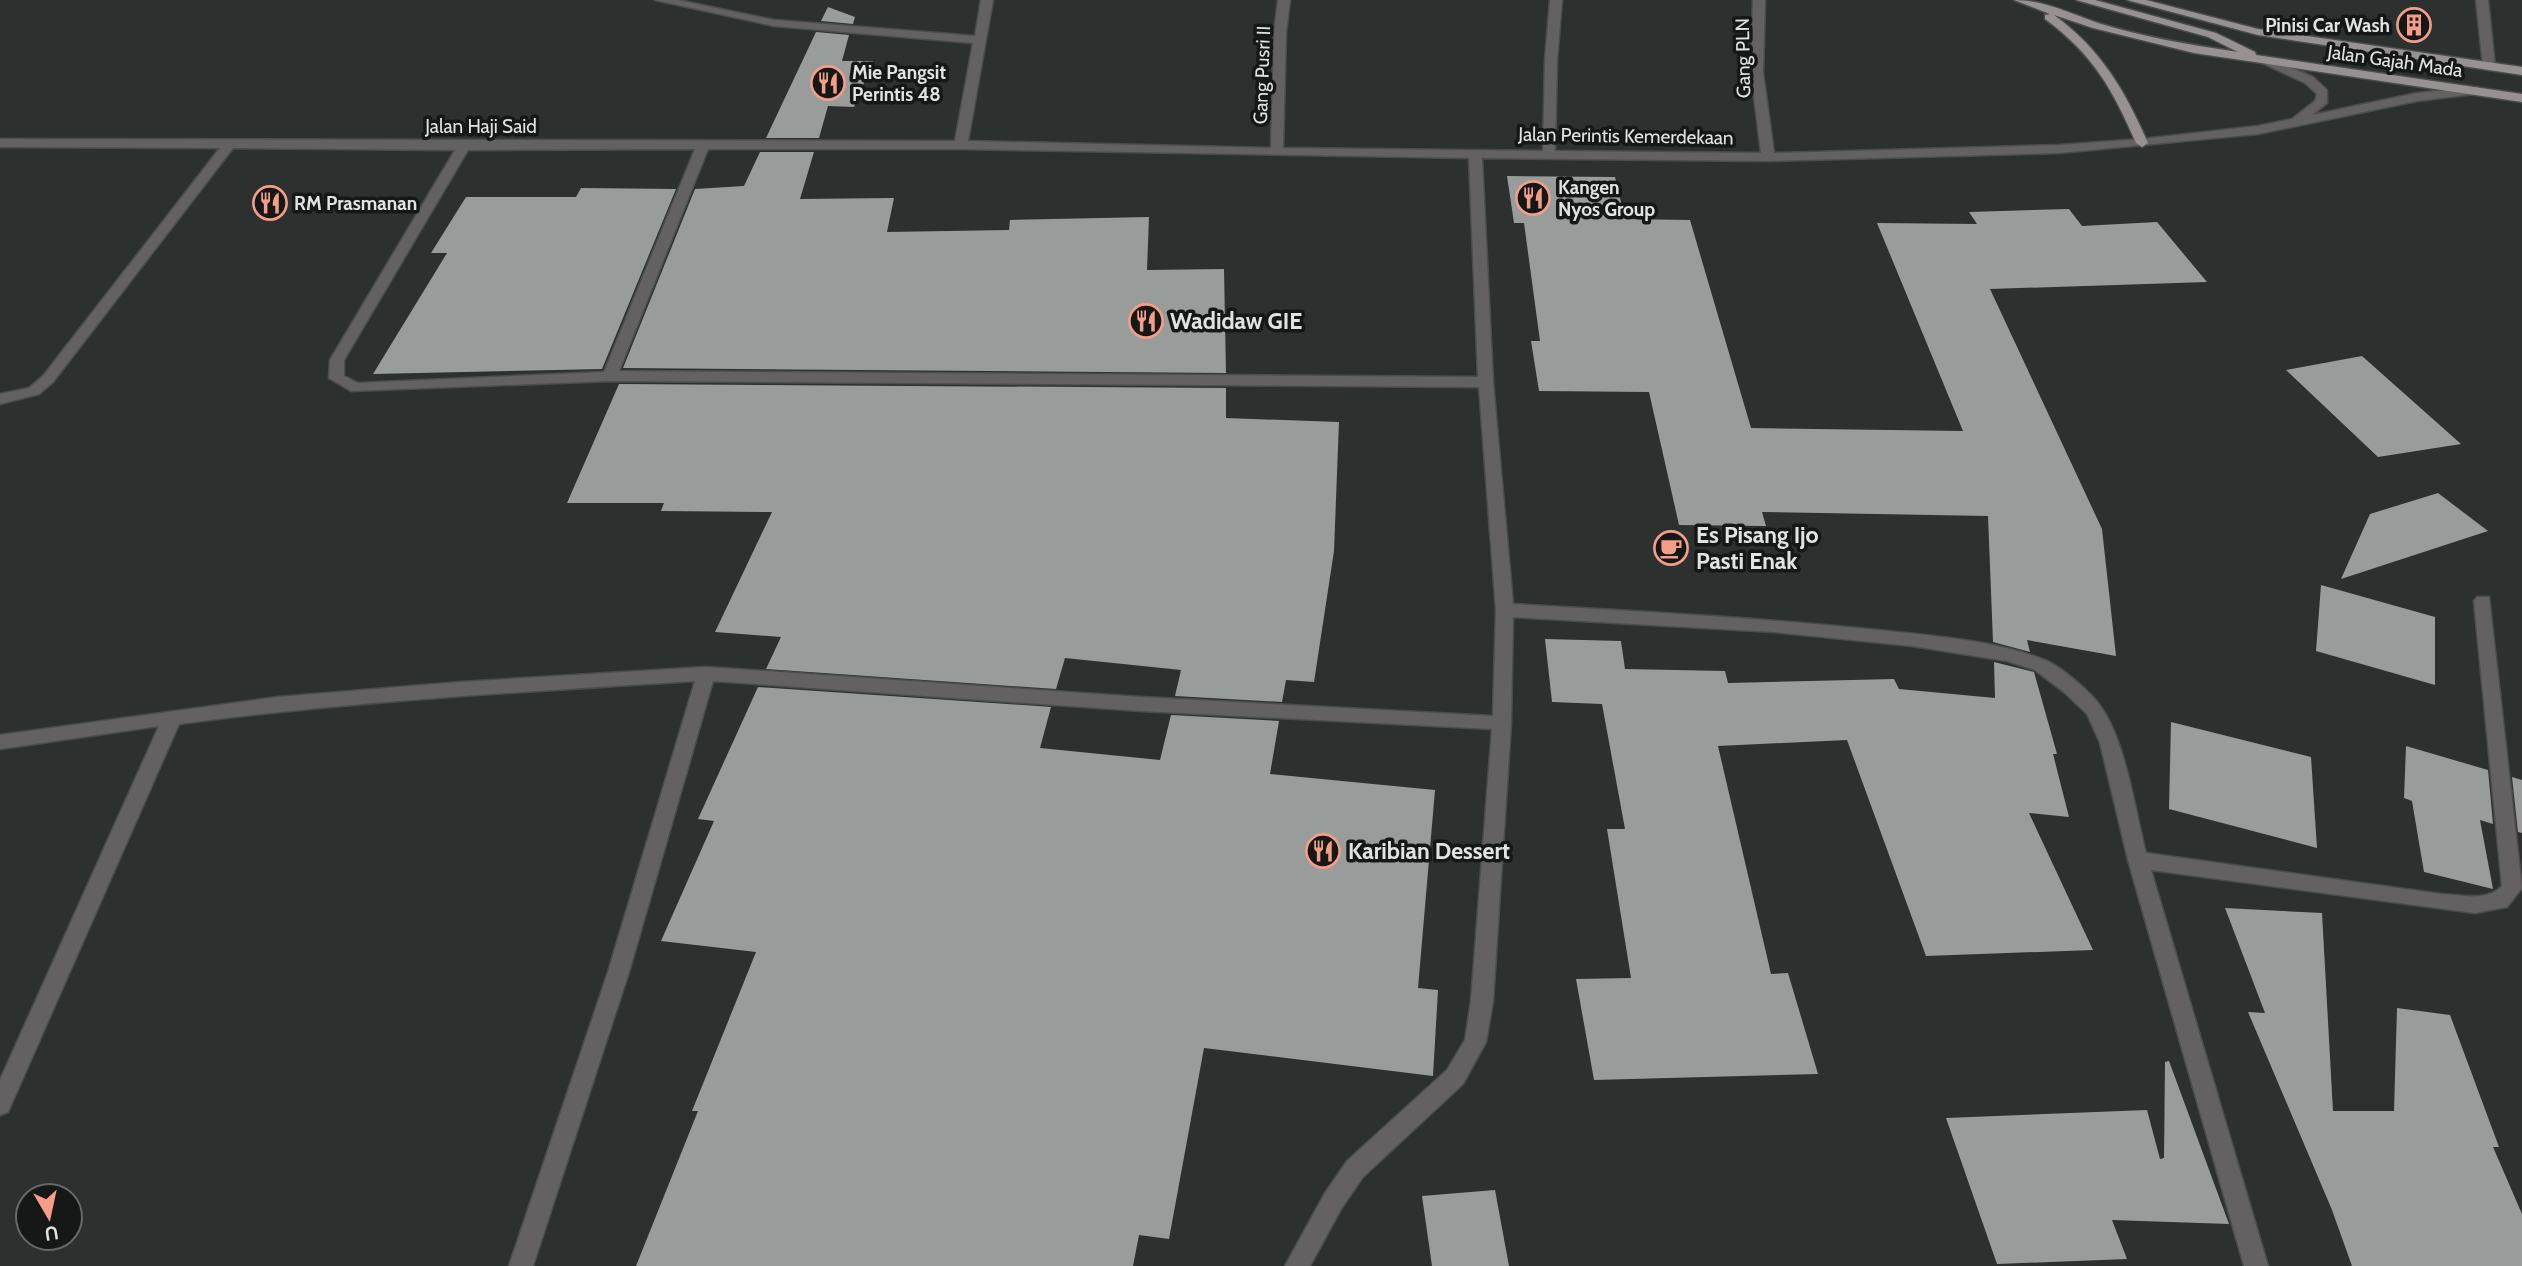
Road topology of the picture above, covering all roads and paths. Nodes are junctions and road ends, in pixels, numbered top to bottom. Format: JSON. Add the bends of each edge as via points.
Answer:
{"nodes":[{"id":1,"x":661,"y":0,"type":"edge"},
{"id":2,"x":988,"y":0,"type":"edge"},
{"id":3,"x":1284,"y":0,"type":"edge"},
{"id":4,"x":1556,"y":0,"type":"edge"},
{"id":5,"x":1759,"y":0,"type":"edge"},
{"id":6,"x":2020,"y":0,"type":"edge"},
{"id":7,"x":2082,"y":0,"type":"edge"},
{"id":8,"x":2133,"y":0,"type":"edge"},
{"id":9,"x":2482,"y":0,"type":"edge"},
{"id":10,"x":2033,"y":6,"type":"junction"},
{"id":11,"x":2281,"y":36,"type":"junction"},
{"id":12,"x":979,"y":40,"type":"junction"},
{"id":13,"x":2227,"y":40,"type":"junction"},
{"id":14,"x":2264,"y":60,"type":"junction"},
{"id":15,"x":2488,"y":66,"type":"junction"},
{"id":16,"x":2522,"y":71,"type":"edge"},
{"id":17,"x":2474,"y":90,"type":"junction"},
{"id":18,"x":2522,"y":98,"type":"edge"},
{"id":19,"x":2289,"y":125,"type":"junction"},
{"id":20,"x":0,"y":143,"type":"edge"},
{"id":21,"x":231,"y":143,"type":"junction"},
{"id":22,"x":2142,"y":143,"type":"junction"},
{"id":23,"x":703,"y":145,"type":"junction"},
{"id":24,"x":961,"y":145,"type":"junction"},
{"id":25,"x":464,"y":146,"type":"junction"},
{"id":26,"x":1277,"y":152,"type":"junction"},
{"id":27,"x":1475,"y":154,"type":"junction"},
{"id":28,"x":1549,"y":154,"type":"junction"},
{"id":29,"x":1768,"y":157,"type":"junction"},
{"id":30,"x":610,"y":376,"type":"junction"},
{"id":31,"x":1486,"y":382,"type":"junction"},
{"id":32,"x":0,"y":399,"type":"edge"},
{"id":33,"x":2483,"y":601,"type":"dead end"},
{"id":34,"x":1505,"y":610,"type":"junction"},
{"id":35,"x":706,"y":674,"type":"junction"},
{"id":36,"x":172,"y":718,"type":"junction"},
{"id":37,"x":1502,"y":723,"type":"junction"},
{"id":38,"x":0,"y":742,"type":"edge"},
{"id":39,"x":2137,"y":860,"type":"junction"},
{"id":40,"x":0,"y":1105,"type":"edge"},
{"id":41,"x":521,"y":1266,"type":"edge"},
{"id":42,"x":1297,"y":1266,"type":"edge"},
{"id":43,"x":2256,"y":1266,"type":"edge"}],
"edges":[{"from":1,"to":12,"type":"street","via":[[774,23]]},
{"from":2,"to":12,"type":"street"},
{"from":3,"to":26,"type":"street","name":"Gang Pusri II"},
{"from":4,"to":28,"type":"street"},
{"from":5,"to":29,"type":"street","name":"Gang PLN","via":[[1757,74]]},
{"from":6,"to":10,"type":"main road","name":"Jalan Gajah Mada"},
{"from":7,"to":13,"type":"main road"},
{"from":8,"to":11,"type":"main road","name":"Jalan Gajah Mada"},
{"from":9,"to":15,"type":"street"},
{"from":10,"to":14,"type":"main road","name":"Jalan Gajah Mada","via":[[2146,39]]},
{"from":10,"to":22,"type":"main road","via":[[2075,35],[2103,64]]},
{"from":11,"to":13,"type":"main road"},
{"from":11,"to":15,"type":"main road","name":"Jalan Gajah Mada"},
{"from":12,"to":24,"type":"street"},
{"from":13,"to":14,"type":"main road"},
{"from":14,"to":17,"type":"main road","name":"Jalan Gajah Mada"},
{"from":14,"to":19,"type":"street","name":"Jalan Perintis Kemerdekaan","via":[[2309,80],[2323,93],[2321,103]]},
{"from":15,"to":16,"type":"main road","name":"Jalan Gajah Mada"},
{"from":17,"to":18,"type":"main road","name":"Jalan Gajah Mada"},
{"from":17,"to":19,"type":"street","name":"Jalan Perintis Kemerdekaan","via":[[2406,99]]},
{"from":19,"to":22,"type":"street","name":"Jalan Perintis Kemerdekaan"},
{"from":20,"to":21,"type":"street","name":"Jalan Haji Said"},
{"from":21,"to":25,"type":"street","name":"Jalan Haji Said"},
{"from":21,"to":32,"type":"street","via":[[48,379],[34,391]]},
{"from":22,"to":29,"type":"street","name":"Jalan Perintis Kemerdekaan"},
{"from":23,"to":24,"type":"street","name":"Jalan Haji Said"},
{"from":23,"to":25,"type":"street","name":"Jalan Haji Said"},
{"from":23,"to":30,"type":"street"},
{"from":24,"to":26,"type":"street","name":"Jalan Perintis Kemerdekaan"},
{"from":25,"to":30,"type":"street","via":[[337,360],[336,378],[356,388],[392,388]]},
{"from":26,"to":27,"type":"street","name":"Jalan Perintis Kemerdekaan"},
{"from":27,"to":28,"type":"street","name":"Jalan Perintis Kemerdekaan"},
{"from":27,"to":31,"type":"street"},
{"from":28,"to":29,"type":"street","name":"Jalan Perintis Kemerdekaan"},
{"from":30,"to":31,"type":"street"},
{"from":31,"to":34,"type":"street"},
{"from":33,"to":39,"type":"street","via":[[2512,888],[2500,901],[2475,905],[2441,902]]},
{"from":34,"to":37,"type":"street"},
{"from":34,"to":39,"type":"street","via":[[1802,629],[1939,644],[2041,665],[2094,710],[2109,743]]},
{"from":35,"to":36,"type":"street","via":[[422,692]]},
{"from":35,"to":37,"type":"street"},
{"from":35,"to":41,"type":"street","via":[[654,860]]},
{"from":36,"to":38,"type":"street"},
{"from":36,"to":40,"type":"street"},
{"from":37,"to":42,"type":"street","via":[[1482,1001],[1475,1042],[1455,1077],[1355,1169]]},
{"from":39,"to":43,"type":"street"}]}
